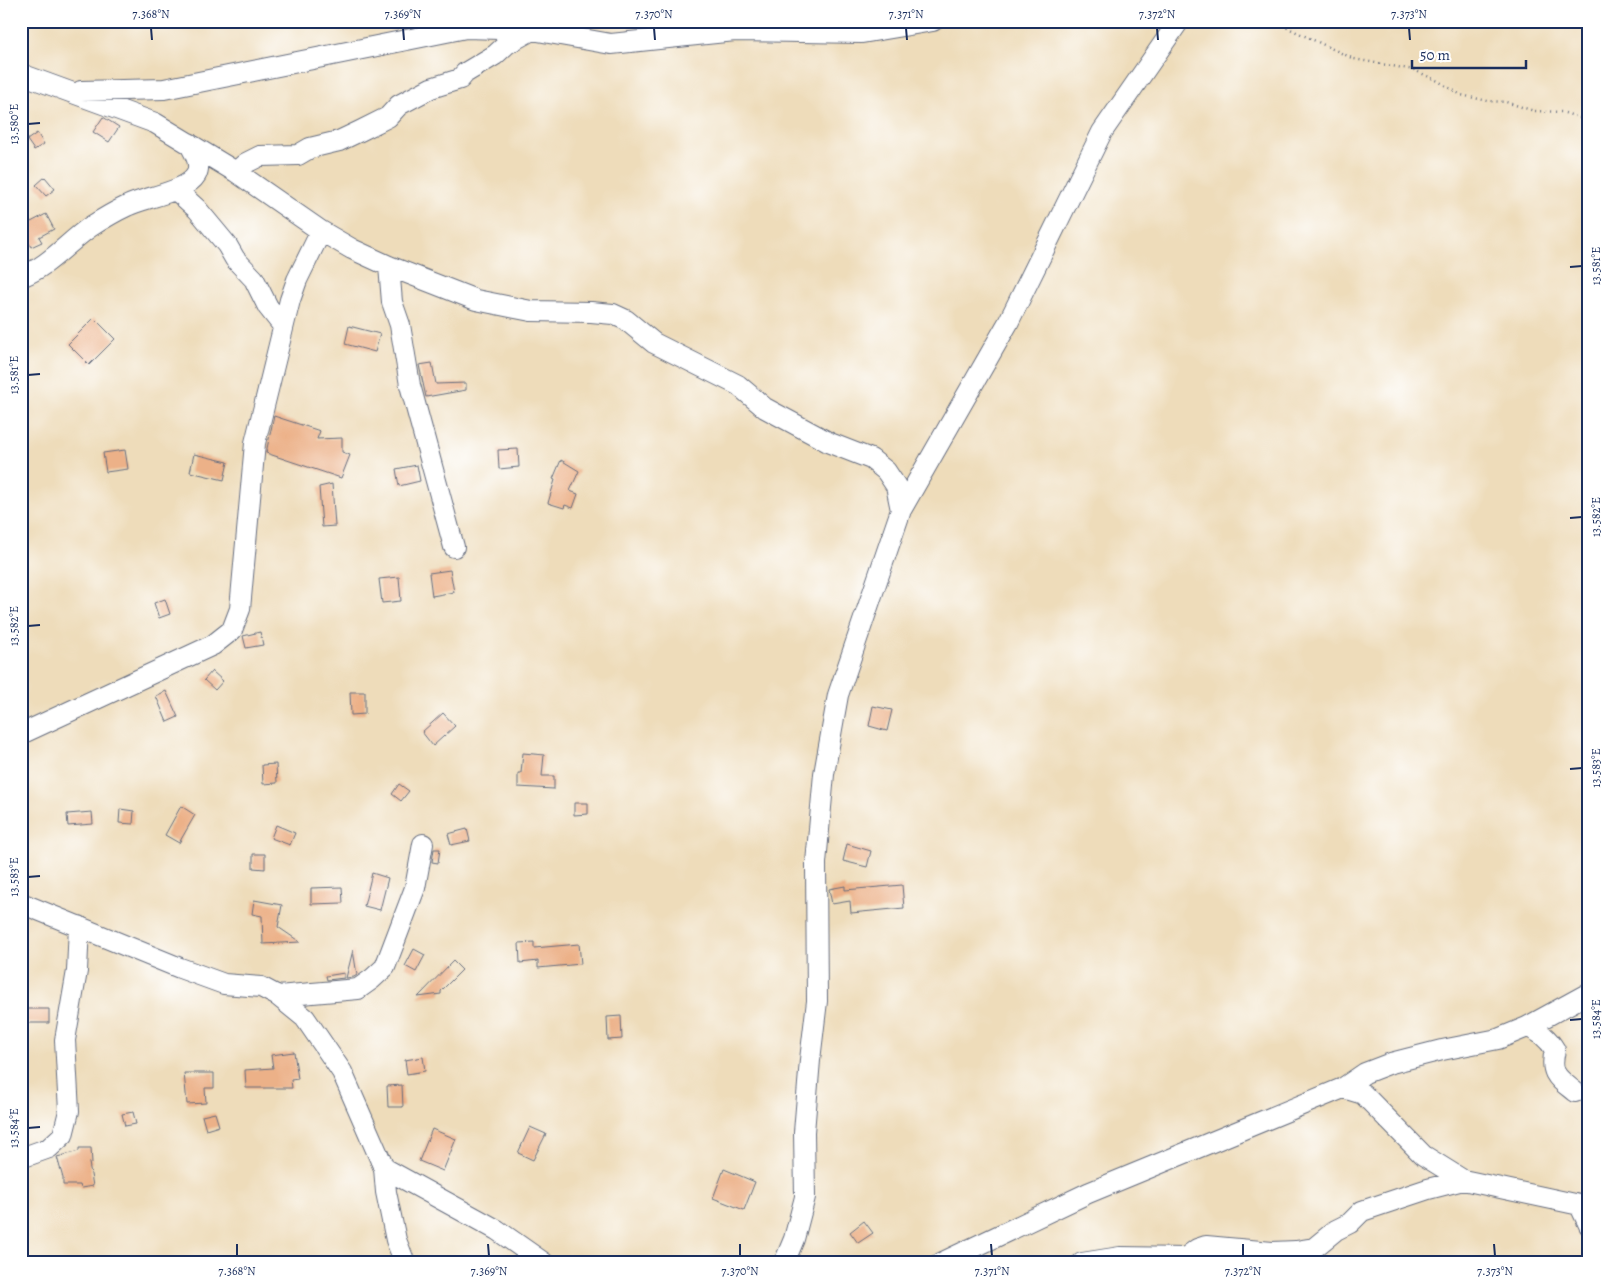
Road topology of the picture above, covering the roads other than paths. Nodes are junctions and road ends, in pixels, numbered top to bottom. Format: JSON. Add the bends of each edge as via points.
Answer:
{"nodes":[{"id":1,"x":933,"y":21,"type":"edge"},
{"id":2,"x":1179,"y":21,"type":"edge"},
{"id":3,"x":540,"y":26,"type":"edge"},
{"id":4,"x":21,"y":74,"type":"edge"},
{"id":5,"x":71,"y":92,"type":"junction"},
{"id":6,"x":189,"y":142,"type":"junction"},
{"id":7,"x":236,"y":172,"type":"junction"},
{"id":8,"x":196,"y":175,"type":"junction"},
{"id":9,"x":176,"y":190,"type":"junction"},
{"id":10,"x":197,"y":209,"type":"junction"},
{"id":11,"x":321,"y":232,"type":"junction"},
{"id":12,"x":390,"y":266,"type":"junction"},
{"id":13,"x":21,"y":277,"type":"edge"},
{"id":14,"x":284,"y":326,"type":"junction"},
{"id":15,"x":922,"y":473,"type":"junction"},
{"id":16,"x":893,"y":482,"type":"junction"},
{"id":17,"x":901,"y":510,"type":"junction"},
{"id":18,"x":454,"y":547,"type":"dead end"},
{"id":19,"x":21,"y":734,"type":"edge"},
{"id":20,"x":423,"y":844,"type":"dead end"},
{"id":21,"x":21,"y":903,"type":"edge"},
{"id":22,"x":79,"y":926,"type":"junction"},
{"id":23,"x":1589,"y":993,"type":"edge"},
{"id":24,"x":278,"y":996,"type":"junction"},
{"id":25,"x":1527,"y":1027,"type":"junction"},
{"id":26,"x":1343,"y":1088,"type":"junction"},
{"id":27,"x":1575,"y":1092,"type":"dead end"},
{"id":28,"x":21,"y":1158,"type":"edge"},
{"id":29,"x":384,"y":1168,"type":"junction"},
{"id":30,"x":1463,"y":1180,"type":"junction"},
{"id":31,"x":1585,"y":1207,"type":"edge"},
{"id":32,"x":1589,"y":1225,"type":"edge"},
{"id":33,"x":1125,"y":1260,"type":"edge"},
{"id":34,"x":405,"y":1263,"type":"edge"},
{"id":35,"x":544,"y":1263,"type":"edge"},
{"id":36,"x":784,"y":1263,"type":"edge"},
{"id":37,"x":941,"y":1263,"type":"edge"},
{"id":38,"x":1082,"y":1263,"type":"edge"}],
"edges":[{"from":1,"to":3,"type":"street","via":[[862,33],[736,31],[611,44]]},
{"from":2,"to":15,"type":"street","via":[[1102,132],[1008,323]]},
{"from":3,"to":5,"type":"street","via":[[466,28],[164,89]]},
{"from":3,"to":7,"type":"street","via":[[507,44],[465,72],[460,79],[431,88],[360,131],[298,155],[260,156]]},
{"from":4,"to":5,"type":"street"},
{"from":5,"to":6,"type":"street","via":[[155,123]]},
{"from":6,"to":7,"type":"street"},
{"from":6,"to":8,"type":"street","via":[[196,154]]},
{"from":7,"to":11,"type":"street"},
{"from":8,"to":9,"type":"street"},
{"from":8,"to":10,"type":"street"},
{"from":9,"to":10,"type":"street"},
{"from":9,"to":13,"type":"street","via":[[127,206],[90,228],[53,259]]},
{"from":10,"to":14,"type":"street","via":[[227,245],[234,259],[254,279],[268,308]]},
{"from":11,"to":12,"type":"street"},
{"from":11,"to":14,"type":"street","via":[[297,280]]},
{"from":12,"to":16,"type":"street","via":[[476,300],[531,311],[613,314],[654,342],[738,385],[765,408],[830,443],[870,459],[886,471]]},
{"from":12,"to":18,"type":"street","via":[[392,302],[400,325],[410,385]]},
{"from":14,"to":19,"type":"street","via":[[255,443],[240,609],[232,630],[213,646]]},
{"from":15,"to":16,"type":"street"},
{"from":15,"to":17,"type":"street"},
{"from":16,"to":17,"type":"street"},
{"from":17,"to":36,"type":"street","via":[[838,695],[824,774],[816,863],[817,1001],[804,1132],[805,1197]]},
{"from":20,"to":24,"type":"street","via":[[415,888],[385,967],[358,989]]},
{"from":21,"to":22,"type":"street"},
{"from":22,"to":24,"type":"street","via":[[215,981],[260,987]]},
{"from":22,"to":28,"type":"street","via":[[77,971],[65,1040],[69,1111],[63,1135],[49,1148]]},
{"from":23,"to":25,"type":"street"},
{"from":24,"to":29,"type":"street","via":[[305,1018],[342,1072]]},
{"from":25,"to":26,"type":"street","via":[[1498,1039],[1390,1063],[1365,1073]]},
{"from":25,"to":27,"type":"street","via":[[1538,1030],[1549,1041],[1555,1050],[1553,1071]]},
{"from":26,"to":30,"type":"street","via":[[1363,1094],[1423,1155]]},
{"from":26,"to":37,"type":"street","via":[[1088,1193]]},
{"from":29,"to":34,"type":"street","via":[[396,1240]]},
{"from":29,"to":35,"type":"street","via":[[497,1230]]},
{"from":30,"to":31,"type":"street"},
{"from":30,"to":33,"type":"street","via":[[1362,1211],[1314,1248],[1272,1252],[1206,1246],[1185,1258]]},
{"from":31,"to":32,"type":"street"},
{"from":33,"to":38,"type":"street"}]}
